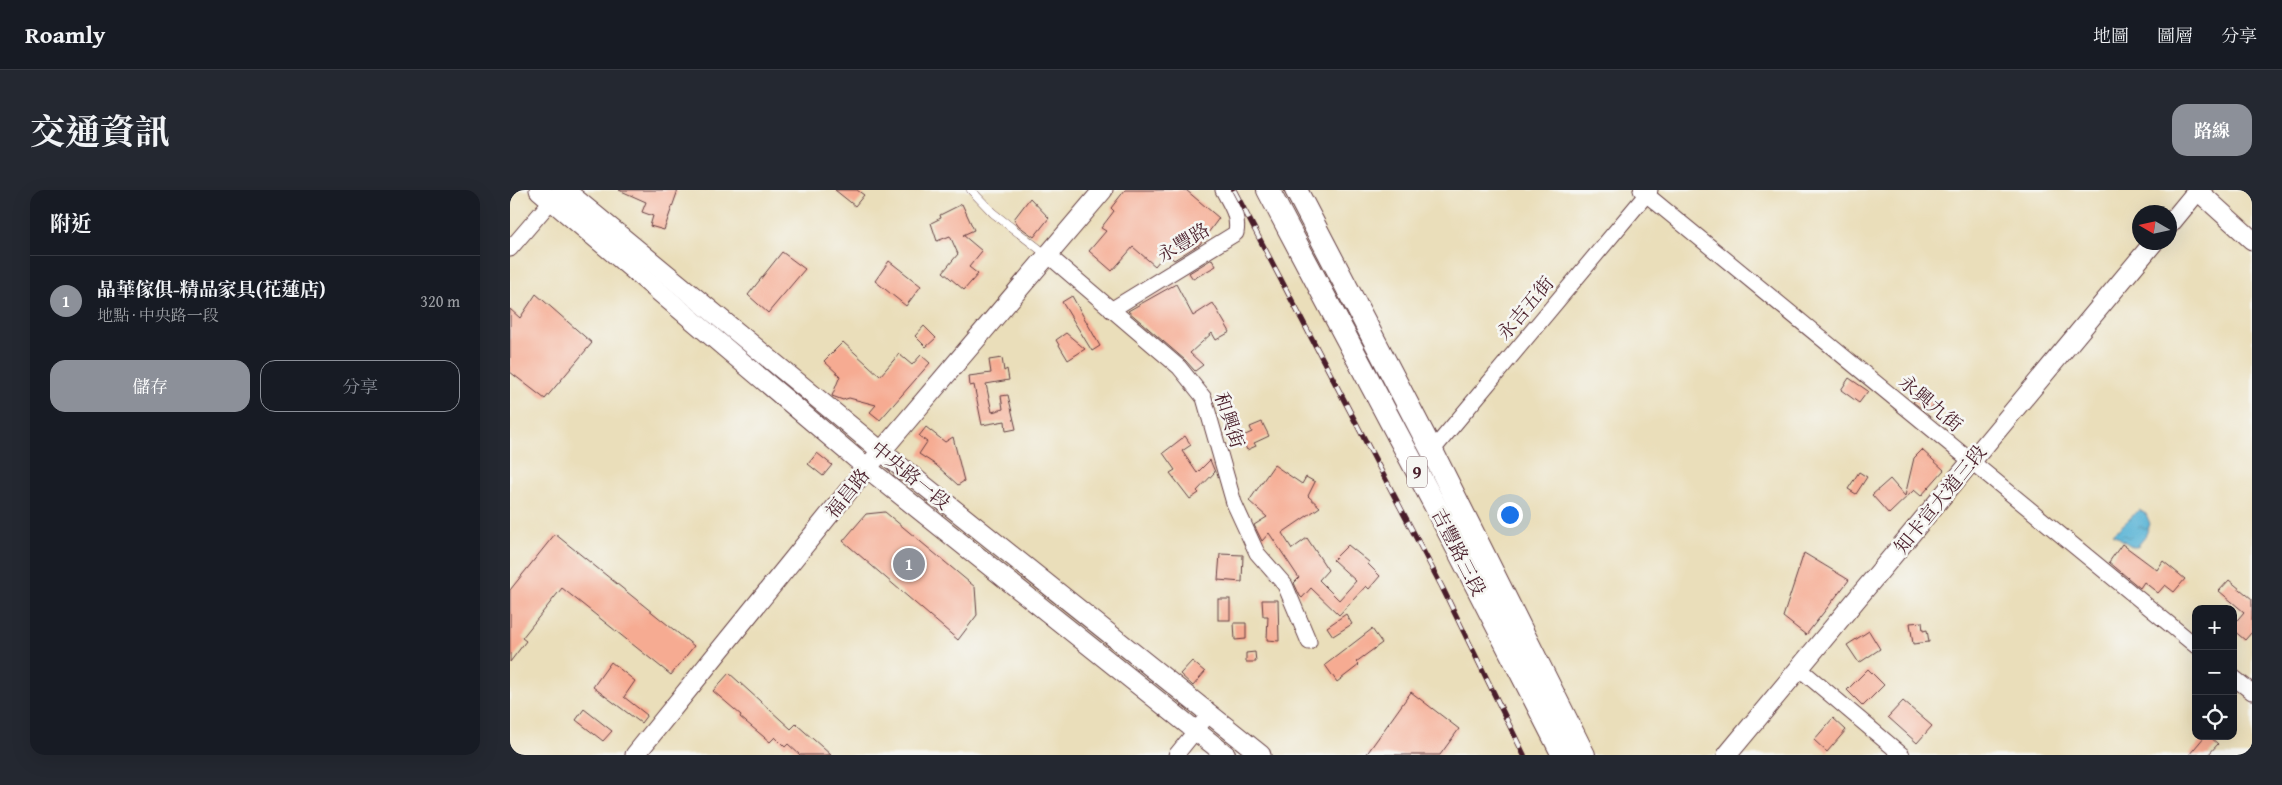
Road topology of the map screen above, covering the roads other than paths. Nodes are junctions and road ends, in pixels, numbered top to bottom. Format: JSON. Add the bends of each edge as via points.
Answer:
{"nodes":[{"id":1,"x":971,"y":190,"type":"edge"},
{"id":2,"x":1103,"y":190,"type":"edge"},
{"id":3,"x":1223,"y":190,"type":"edge"},
{"id":4,"x":1268,"y":190,"type":"edge"},
{"id":5,"x":1296,"y":190,"type":"edge"},
{"id":6,"x":2197,"y":190,"type":"edge"},
{"id":7,"x":1646,"y":191,"type":"edge"},
{"id":8,"x":554,"y":192,"type":"edge"},
{"id":9,"x":2177,"y":215,"type":"edge"},
{"id":10,"x":2252,"y":240,"type":"edge"},
{"id":11,"x":510,"y":249,"type":"edge"},
{"id":12,"x":2147,"y":250,"type":"edge"},
{"id":13,"x":1049,"y":256,"type":"junction"},
{"id":14,"x":1111,"y":310,"type":"junction"},
{"id":15,"x":881,"y":451,"type":"junction"},
{"id":16,"x":1432,"y":451,"type":"junction"},
{"id":17,"x":1970,"y":462,"type":"junction"},
{"id":18,"x":867,"y":468,"type":"junction"},
{"id":19,"x":1309,"y":642,"type":"dead end"},
{"id":20,"x":2192,"y":643,"type":"edge"},
{"id":21,"x":1800,"y":669,"type":"junction"},
{"id":22,"x":2237,"y":680,"type":"edge"},
{"id":23,"x":2252,"y":692,"type":"edge"},
{"id":24,"x":1210,"y":713,"type":"junction"},
{"id":25,"x":1196,"y":731,"type":"junction"},
{"id":26,"x":634,"y":755,"type":"edge"},
{"id":27,"x":1176,"y":755,"type":"edge"},
{"id":28,"x":1226,"y":755,"type":"edge"},
{"id":29,"x":1261,"y":755,"type":"edge"},
{"id":30,"x":1563,"y":755,"type":"edge"},
{"id":31,"x":1584,"y":755,"type":"edge"},
{"id":32,"x":1727,"y":755,"type":"edge"},
{"id":33,"x":1902,"y":755,"type":"edge"}],
"edges":[{"from":1,"to":13,"type":"lane","via":[[994,213]]},
{"from":2,"to":13,"type":"street","name":"福昌路"},
{"from":3,"to":14,"type":"street","name":"永豐路","via":[[1238,222],[1236,233]]},
{"from":4,"to":30,"type":"main road","name":"吉豐路三段","number":"9"},
{"from":5,"to":16,"type":"main road","name":"吉豐路三段","number":"9"},
{"from":6,"to":9,"type":"street"},
{"from":6,"to":10,"type":"street"},
{"from":7,"to":16,"type":"street","name":"永吉五街"},
{"from":7,"to":17,"type":"street","name":"永興九街"},
{"from":8,"to":11,"type":"street"},
{"from":8,"to":15,"type":"street","name":"中央路一段"},
{"from":8,"to":18,"type":"street","name":"中央路一段"},
{"from":12,"to":17,"type":"street","name":"知卡宣大道三段"},
{"from":13,"to":14,"type":"street","name":"和興街"},
{"from":13,"to":15,"type":"street","name":"福昌路"},
{"from":14,"to":19,"type":"street","name":"和興街","via":[[1179,367],[1204,398],[1234,503],[1257,553],[1285,584]]},
{"from":15,"to":18,"type":"street","name":"福昌路"},
{"from":15,"to":24,"type":"street","name":"中央路一段"},
{"from":16,"to":31,"type":"main road","name":"吉豐路三段","number":"9"},
{"from":17,"to":20,"type":"street","name":"永興九街"},
{"from":17,"to":21,"type":"street","name":"知卡宣大道三段"},
{"from":18,"to":25,"type":"street","name":"中央路一段"},
{"from":18,"to":26,"type":"street","name":"福昌路"},
{"from":21,"to":32,"type":"street","name":"知卡宣大道三段"},
{"from":21,"to":33,"type":"street"},
{"from":22,"to":23,"type":"street"},
{"from":24,"to":25,"type":"street"},
{"from":24,"to":29,"type":"street","name":"中央路一段"},
{"from":25,"to":27,"type":"street"},
{"from":25,"to":28,"type":"street","name":"中央路一段"}]}
